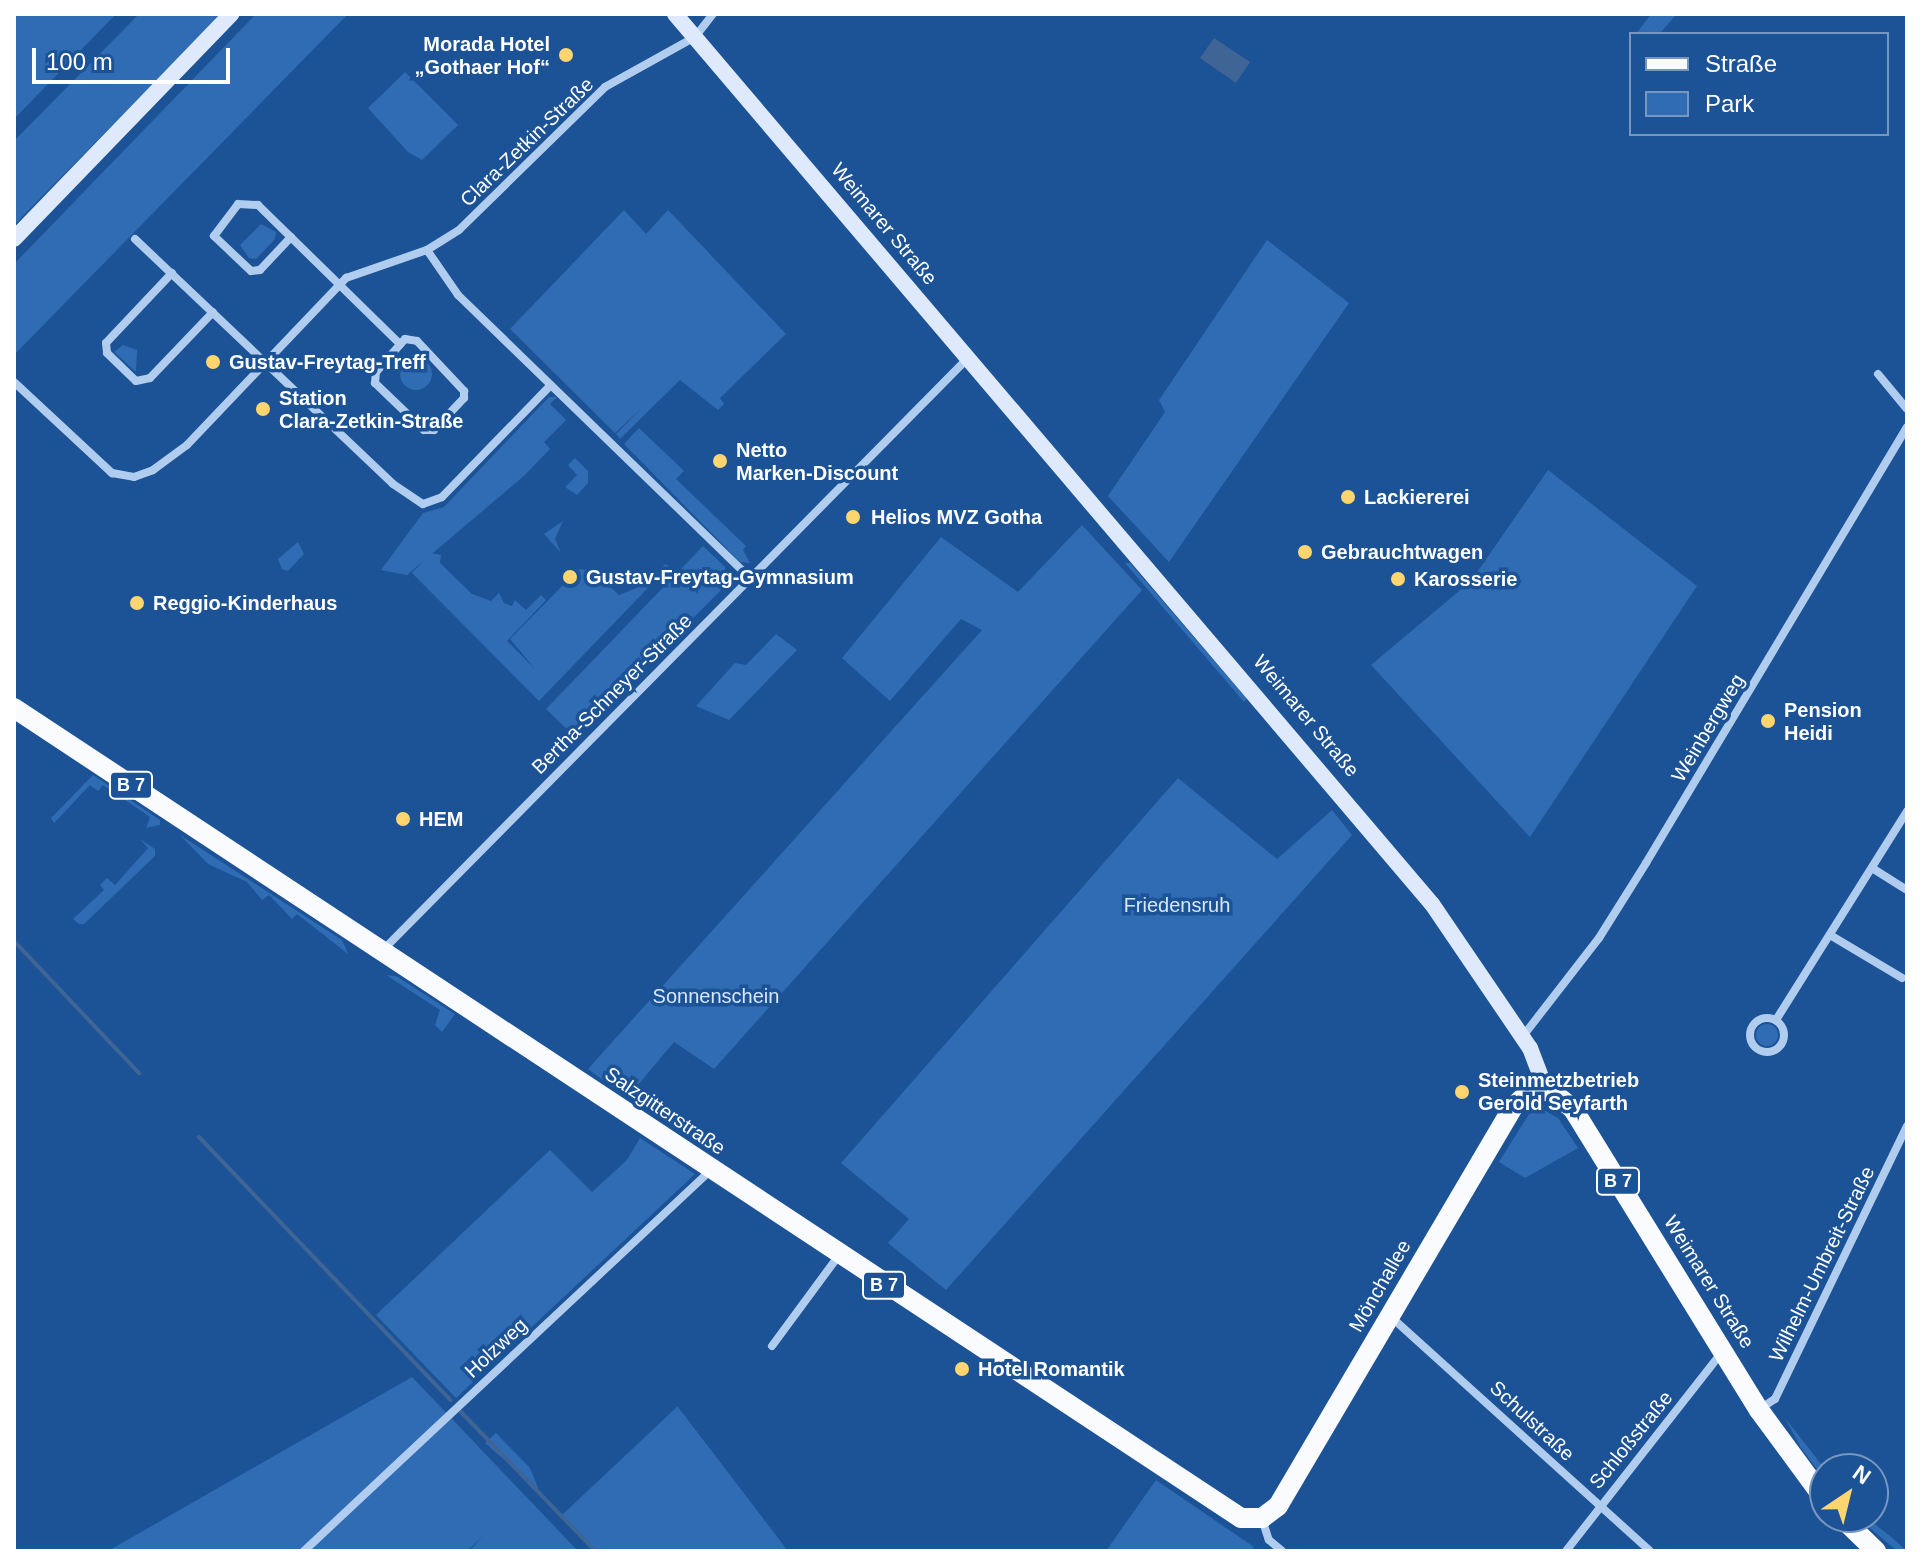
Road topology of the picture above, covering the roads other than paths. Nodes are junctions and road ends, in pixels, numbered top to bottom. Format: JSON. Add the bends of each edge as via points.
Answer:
{"nodes":[{"id":1,"x":231,"y":14,"type":"edge"},
{"id":2,"x":675,"y":14,"type":"edge"},
{"id":3,"x":713,"y":14,"type":"edge"},
{"id":4,"x":695,"y":37,"type":"junction"},
{"id":5,"x":291,"y":237,"type":"junction"},
{"id":6,"x":14,"y":239,"type":"edge"},
{"id":7,"x":135,"y":239,"type":"dead end"},
{"id":8,"x":427,"y":250,"type":"junction"},
{"id":9,"x":172,"y":273,"type":"junction"},
{"id":10,"x":338,"y":285,"type":"junction"},
{"id":11,"x":213,"y":312,"type":"junction"},
{"id":12,"x":400,"y":344,"type":"junction"},
{"id":13,"x":967,"y":359,"type":"junction"},
{"id":14,"x":265,"y":361,"type":"junction"},
{"id":15,"x":1878,"y":374,"type":"dead end"},
{"id":16,"x":14,"y":382,"type":"edge"},
{"id":17,"x":551,"y":385,"type":"junction"},
{"id":18,"x":1907,"y":409,"type":"edge"},
{"id":19,"x":1907,"y":427,"type":"edge"},
{"id":20,"x":749,"y":577,"type":"junction"},
{"id":21,"x":14,"y":708,"type":"edge"},
{"id":22,"x":1907,"y":811,"type":"edge"},
{"id":23,"x":1872,"y":868,"type":"junction"},
{"id":24,"x":1907,"y":890,"type":"edge"},
{"id":25,"x":1830,"y":935,"type":"junction"},
{"id":26,"x":382,"y":951,"type":"junction"},
{"id":27,"x":1902,"y":978,"type":"dead end"},
{"id":28,"x":1776,"y":1020,"type":"junction"},
{"id":29,"x":1523,"y":1036,"type":"junction"},
{"id":30,"x":1546,"y":1090,"type":"junction"},
{"id":31,"x":1907,"y":1126,"type":"edge"},
{"id":32,"x":711,"y":1170,"type":"junction"},
{"id":33,"x":839,"y":1255,"type":"junction"},
{"id":34,"x":1390,"y":1316,"type":"junction"},
{"id":35,"x":772,"y":1346,"type":"dead end"},
{"id":36,"x":1723,"y":1350,"type":"junction"},
{"id":37,"x":1759,"y":1410,"type":"junction"},
{"id":38,"x":1809,"y":1478,"type":"edge"},
{"id":39,"x":1600,"y":1505,"type":"junction"},
{"id":40,"x":1262,"y":1518,"type":"junction"},
{"id":41,"x":1857,"y":1533,"type":"edge"},
{"id":42,"x":304,"y":1551,"type":"edge"},
{"id":43,"x":1282,"y":1551,"type":"edge"},
{"id":44,"x":1566,"y":1551,"type":"edge"},
{"id":45,"x":1650,"y":1551,"type":"edge"},
{"id":46,"x":1876,"y":1551,"type":"edge"}],
"edges":[{"from":1,"to":6,"type":"street"},
{"from":2,"to":4,"type":"street","name":"Weimarer Straße"},
{"from":3,"to":4,"type":"street"},
{"from":4,"to":8,"type":"street","name":"Clara-Zetkin-Straße","via":[[605,87],[493,200]]},
{"from":4,"to":13,"type":"street","name":"Weimarer Straße"},
{"from":5,"to":5,"type":"street","via":[[248,202],[238,204],[214,236],[251,271],[260,270]]},
{"from":5,"to":10,"type":"street"},
{"from":7,"to":9,"type":"street"},
{"from":8,"to":10,"type":"street","name":"Clara-Zetkin-Straße","via":[[372,265]]},
{"from":8,"to":17,"type":"street","via":[[458,295]]},
{"from":9,"to":11,"type":"street"},
{"from":9,"to":11,"type":"street","via":[[106,343],[107,353],[136,381],[150,378]]},
{"from":10,"to":12,"type":"street"},
{"from":10,"to":14,"type":"street","name":"Clara-Zetkin-Straße"},
{"from":11,"to":14,"type":"street"},
{"from":12,"to":12,"type":"street","via":[[376,372],[375,383],[424,430],[434,430],[464,398],[461,383],[417,341]]},
{"from":13,"to":20,"type":"street","name":"Bertha-Schneyer-Straße"},
{"from":13,"to":29,"type":"street","name":"Weimarer Straße","via":[[1432,904]]},
{"from":14,"to":16,"type":"street","name":"Clara-Zetkin-Straße","via":[[187,445],[134,477],[104,468]]},
{"from":14,"to":17,"type":"street","via":[[393,484],[423,504],[442,497]]},
{"from":15,"to":18,"type":"street"},
{"from":17,"to":20,"type":"street"},
{"from":19,"to":29,"type":"street","name":"Weinbergweg","via":[[1599,938]]},
{"from":20,"to":26,"type":"street","name":"Bertha-Schneyer-Straße"},
{"from":21,"to":26,"type":"main road","name":"Salzgitterstraße","number":"B 7"},
{"from":22,"to":23,"type":"street"},
{"from":23,"to":24,"type":"street"},
{"from":23,"to":25,"type":"street"},
{"from":25,"to":27,"type":"street"},
{"from":25,"to":28,"type":"street"},
{"from":26,"to":32,"type":"main road","name":"Salzgitterstraße","number":"B 7"},
{"from":28,"to":28,"type":"street","via":[[1755,1023],[1750,1039],[1756,1049],[1773,1052],[1782,1045],[1783,1029]]},
{"from":29,"to":30,"type":"street","name":"Weimarer Straße"},
{"from":30,"to":34,"type":"main road","name":"Mönchallee","via":[[1518,1099]]},
{"from":30,"to":36,"type":"main road","name":"Weimarer Straße","number":"B 7","via":[[1573,1109]]},
{"from":31,"to":37,"type":"street","name":"Wilhelm-Umbreit-Straße","via":[[1775,1399]]},
{"from":32,"to":33,"type":"main road","name":"Salzgitterstraße","number":"B 7"},
{"from":32,"to":42,"type":"street","name":"Holzweg"},
{"from":33,"to":35,"type":"street"},
{"from":33,"to":40,"type":"main road","name":"Salzgitterstraße","number":"B 7","via":[[1226,1511]]},
{"from":34,"to":39,"type":"street","name":"Schulstraße"},
{"from":34,"to":40,"type":"main road","name":"Mönchallee","via":[[1284,1497]]},
{"from":36,"to":37,"type":"main road","name":"Weimarer Straße","number":"B 7"},
{"from":36,"to":39,"type":"street","name":"Schloßstraße"},
{"from":37,"to":38,"type":"main road","name":"Weimarer Straße","number":"B 7"},
{"from":39,"to":44,"type":"street","name":"Schloßstraße"},
{"from":39,"to":45,"type":"street","name":"Schulstraße"},
{"from":40,"to":43,"type":"street","via":[[1269,1540]]},
{"from":41,"to":46,"type":"main road"}]}
